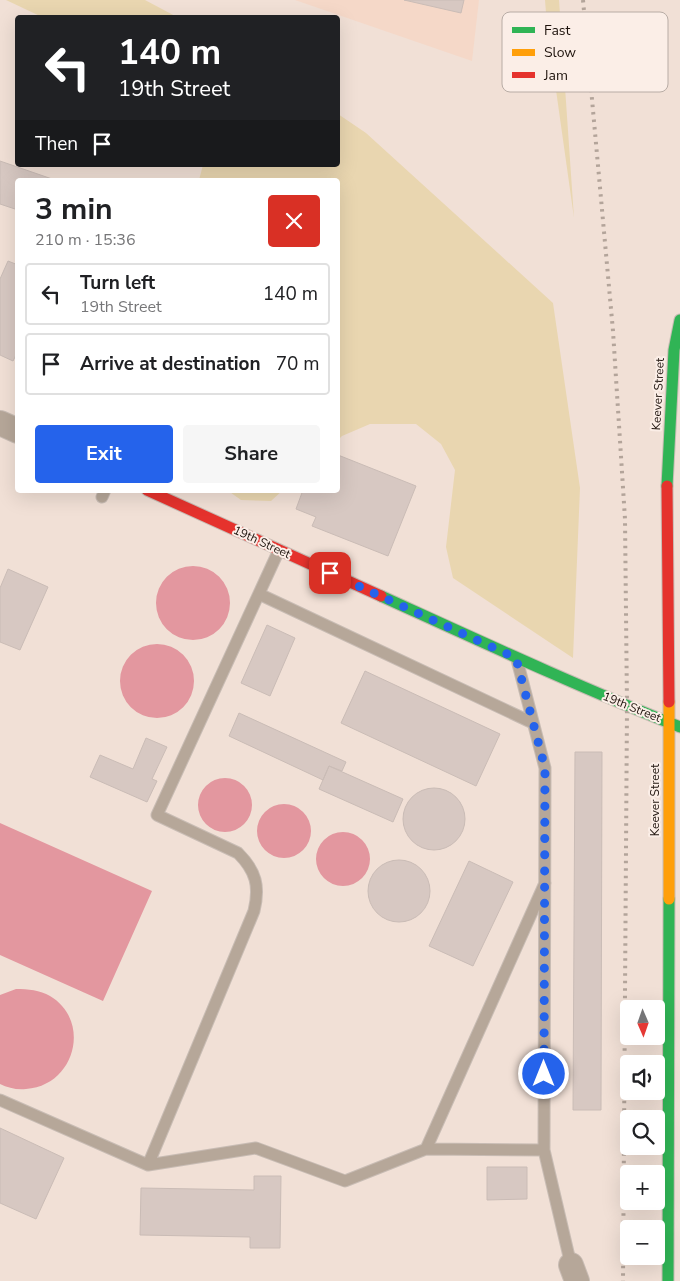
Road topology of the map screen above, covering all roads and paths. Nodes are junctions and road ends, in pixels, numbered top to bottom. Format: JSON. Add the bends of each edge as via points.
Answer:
{"nodes":[{"id":1,"x":680,"y":320,"type":"edge"},
{"id":2,"x":0,"y":423,"type":"edge"},
{"id":3,"x":15,"y":430,"type":"edge"},
{"id":4,"x":154,"y":493,"type":"edge"},
{"id":5,"x":674,"y":494,"type":"edge"},
{"id":6,"x":279,"y":550,"type":"junction"},
{"id":7,"x":259,"y":594,"type":"junction"},
{"id":8,"x":516,"y":658,"type":"junction"},
{"id":9,"x":533,"y":722,"type":"junction"},
{"id":10,"x":675,"y":724,"type":"edge"},
{"id":11,"x":545,"y":884,"type":"junction"},
{"id":12,"x":674,"y":975,"type":"edge"},
{"id":13,"x":0,"y":1100,"type":"edge"},
{"id":14,"x":426,"y":1148,"type":"junction"},
{"id":15,"x":544,"y":1150,"type":"junction"},
{"id":16,"x":148,"y":1165,"type":"junction"},
{"id":17,"x":574,"y":1273,"type":"edge"},
{"id":18,"x":668,"y":1281,"type":"edge"}],
"edges":[{"from":1,"to":5,"type":"street","name":"Keever Street","via":[[674,350]]},
{"from":2,"to":3,"type":"street"},
{"from":4,"to":6,"type":"street","name":"19th Street"},
{"from":5,"to":10,"type":"street","name":"Keever Street"},
{"from":6,"to":7,"type":"lane"},
{"from":6,"to":8,"type":"street","name":"19th Street"},
{"from":7,"to":9,"type":"lane"},
{"from":7,"to":16,"type":"lane","via":[[157,815],[238,853],[248,863],[258,894],[254,911]]},
{"from":8,"to":9,"type":"lane"},
{"from":8,"to":10,"type":"street","name":"19th Street"},
{"from":9,"to":11,"type":"lane","via":[[545,768]]},
{"from":10,"to":12,"type":"street","name":"Keever Street"},
{"from":11,"to":14,"type":"lane"},
{"from":11,"to":15,"type":"lane"},
{"from":12,"to":18,"type":"street","name":"Keever Street"},
{"from":13,"to":16,"type":"lane"},
{"from":14,"to":15,"type":"lane"},
{"from":14,"to":16,"type":"lane","via":[[345,1181],[256,1148]]},
{"from":15,"to":17,"type":"lane"}]}
